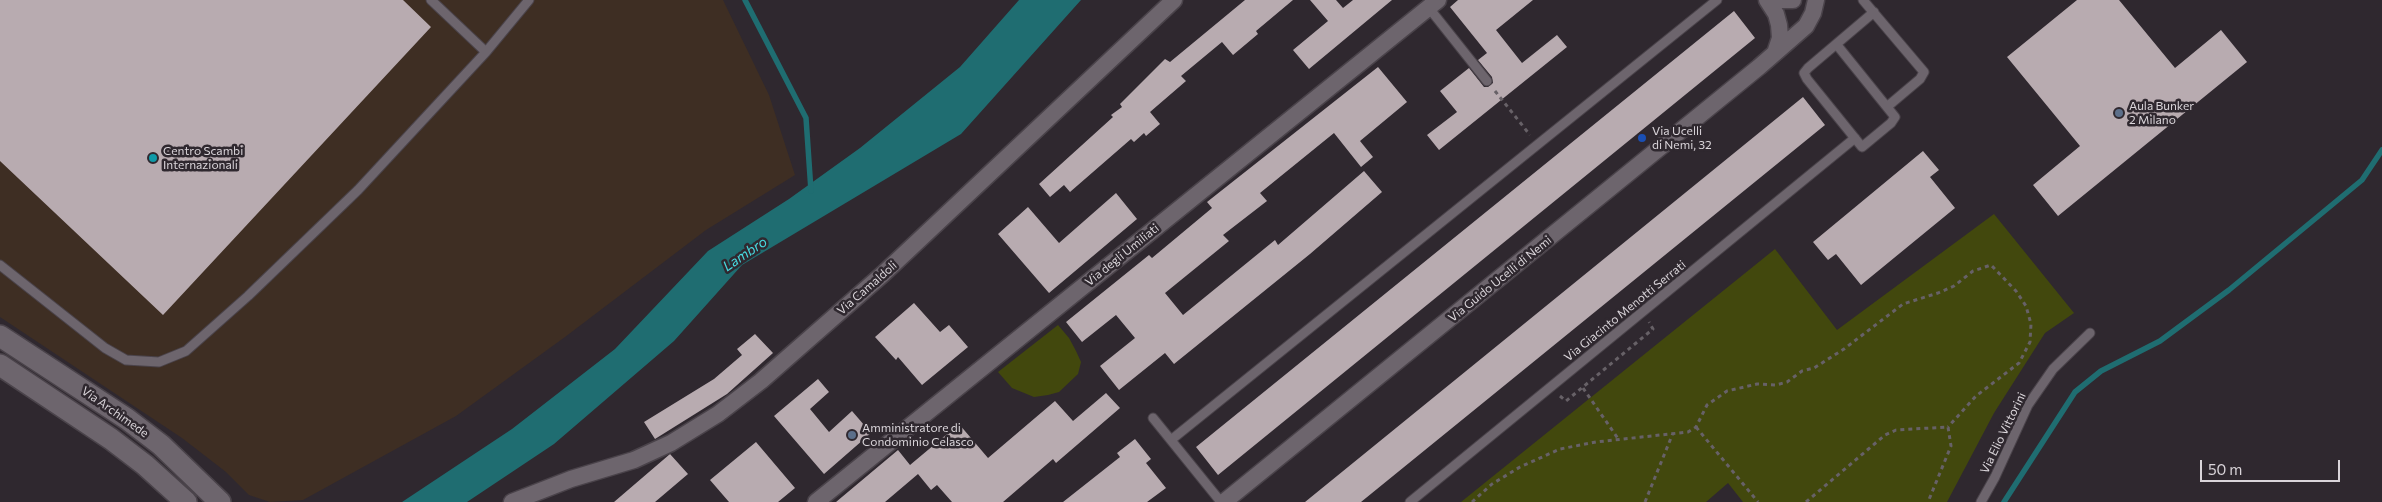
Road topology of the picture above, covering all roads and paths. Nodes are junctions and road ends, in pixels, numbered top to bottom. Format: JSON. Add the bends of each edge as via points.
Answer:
{"nodes":[{"id":1,"x":432,"y":0,"type":"edge"},
{"id":2,"x":529,"y":0,"type":"edge"},
{"id":3,"x":1174,"y":0,"type":"edge"},
{"id":4,"x":1717,"y":0,"type":"edge"},
{"id":5,"x":1767,"y":0,"type":"edge"},
{"id":6,"x":1775,"y":0,"type":"edge"},
{"id":7,"x":1793,"y":0,"type":"edge"},
{"id":8,"x":1816,"y":0,"type":"edge"},
{"id":9,"x":1863,"y":0,"type":"edge"},
{"id":10,"x":1433,"y":4,"type":"edge"},
{"id":11,"x":1874,"y":12,"type":"junction"},
{"id":12,"x":1837,"y":44,"type":"junction"},
{"id":13,"x":486,"y":52,"type":"junction"},
{"id":14,"x":1775,"y":53,"type":"junction"},
{"id":15,"x":1487,"y":81,"type":"joint"},
{"id":16,"x":1888,"y":106,"type":"junction"},
{"id":17,"x":1855,"y":138,"type":"junction"},
{"id":18,"x":1537,"y":144,"type":"junction"},
{"id":19,"x":0,"y":265,"type":"edge"},
{"id":20,"x":1642,"y":312,"type":"junction"},
{"id":21,"x":2090,"y":333,"type":"dead end"},
{"id":22,"x":0,"y":336,"type":"edge"},
{"id":23,"x":0,"y":365,"type":"edge"},
{"id":24,"x":1550,"y":388,"type":"junction"},
{"id":25,"x":1583,"y":388,"type":"junction"},
{"id":26,"x":1153,"y":418,"type":"dead end"},
{"id":27,"x":1696,"y":427,"type":"junction"},
{"id":28,"x":1948,"y":427,"type":"junction"},
{"id":29,"x":1673,"y":433,"type":"junction"},
{"id":30,"x":1171,"y":440,"type":"junction"},
{"id":31,"x":1619,"y":440,"type":"junction"},
{"id":32,"x":186,"y":502,"type":"edge"},
{"id":33,"x":220,"y":502,"type":"edge"},
{"id":34,"x":512,"y":502,"type":"edge"},
{"id":35,"x":816,"y":502,"type":"edge"},
{"id":36,"x":1222,"y":502,"type":"edge"},
{"id":37,"x":1410,"y":502,"type":"edge"},
{"id":38,"x":1472,"y":502,"type":"edge"},
{"id":39,"x":1645,"y":502,"type":"edge"},
{"id":40,"x":1758,"y":502,"type":"edge"},
{"id":41,"x":1806,"y":502,"type":"edge"},
{"id":42,"x":1928,"y":502,"type":"edge"},
{"id":43,"x":1981,"y":502,"type":"edge"}],
"edges":[{"from":1,"to":13,"type":"lane"},
{"from":2,"to":13,"type":"lane"},
{"from":3,"to":34,"type":"street","name":"Via Camaldoli","via":[[883,274],[761,381],[718,414],[671,443],[634,460],[571,479]]},
{"from":4,"to":18,"type":"lane"},
{"from":5,"to":14,"type":"street","via":[[1779,25],[1780,38]]},
{"from":6,"to":7,"type":"street"},
{"from":8,"to":14,"type":"street","name":"Via Guido Ucelli di Nemi","via":[[1806,26]]},
{"from":9,"to":11,"type":"lane"},
{"from":10,"to":15,"type":"lane","name":"Via degli Umiliati"},
{"from":10,"to":35,"type":"street","name":"Via degli Umiliati"},
{"from":11,"to":12,"type":"lane"},
{"from":11,"to":16,"type":"lane","via":[[1924,72],[1920,80]]},
{"from":12,"to":16,"type":"lane"},
{"from":12,"to":17,"type":"lane","via":[[1806,70],[1805,76]]},
{"from":13,"to":19,"type":"lane","via":[[358,190],[186,351],[159,362],[126,360],[105,348]]},
{"from":14,"to":36,"type":"street","name":"Via Guido Ucelli di Nemi"},
{"from":15,"to":18,"type":"path"},
{"from":16,"to":17,"type":"lane","via":[[1894,117],[1891,123],[1862,147]]},
{"from":17,"to":20,"type":"lane","name":"Via Giacinto Menotti Serrati"},
{"from":18,"to":30,"type":"lane"},
{"from":20,"to":24,"type":"lane","name":"Via Giacinto Menotti Serrati"},
{"from":20,"to":25,"type":"path","via":[[1653,329]]},
{"from":21,"to":43,"type":"lane","name":"Via Elio Vittorini","via":[[2053,369],[2028,405]]},
{"from":22,"to":33,"type":"street","name":"Via Archimede","via":[[127,419],[161,445]]},
{"from":23,"to":32,"type":"street","name":"Via Archimede","via":[[111,439]]},
{"from":24,"to":25,"type":"path","via":[[1566,401]]},
{"from":24,"to":37,"type":"lane","name":"Via Giacinto Menotti Serrati"},
{"from":25,"to":31,"type":"path"},
{"from":26,"to":30,"type":"lane","name":"Via Guido Ucelli di Nemi"},
{"from":27,"to":28,"type":"path","via":[[1707,405],[1727,391],[1787,382],[1844,349],[1903,304],[1954,286],[1974,271],[1991,265],[2026,306],[2031,324],[2030,342],[2019,363],[1976,396]]},
{"from":27,"to":29,"type":"path","via":[[1688,432]]},
{"from":27,"to":40,"type":"path"},
{"from":28,"to":41,"type":"path","via":[[1896,430],[1886,435]]},
{"from":28,"to":42,"type":"path","via":[[1951,446]]},
{"from":29,"to":31,"type":"path"},
{"from":29,"to":39,"type":"path"},
{"from":30,"to":36,"type":"lane","name":"Via Guido Ucelli di Nemi"},
{"from":31,"to":38,"type":"path","via":[[1560,449],[1520,467],[1492,484]]}]}
